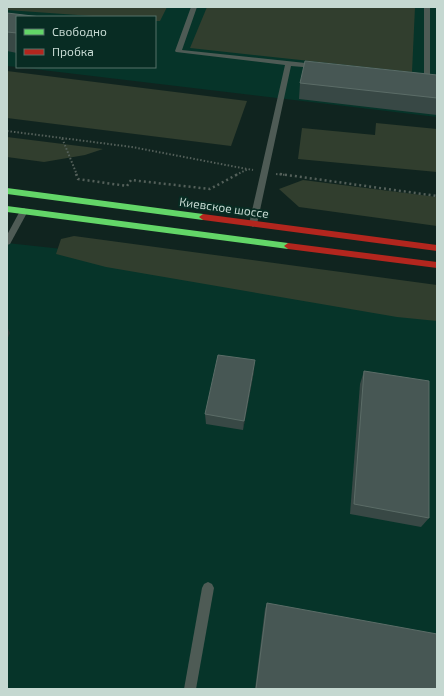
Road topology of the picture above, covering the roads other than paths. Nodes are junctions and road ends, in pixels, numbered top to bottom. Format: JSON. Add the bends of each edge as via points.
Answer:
{"nodes":[{"id":1,"x":194,"y":7,"type":"edge"},
{"id":2,"x":427,"y":7,"type":"edge"},
{"id":3,"x":288,"y":64,"type":"junction"},
{"id":4,"x":320,"y":67,"type":"edge"},
{"id":5,"x":420,"y":78,"type":"edge"},
{"id":6,"x":7,"y":191,"type":"edge"},
{"id":7,"x":7,"y":209,"type":"edge"},
{"id":8,"x":24,"y":211,"type":"junction"},
{"id":9,"x":253,"y":224,"type":"junction"},
{"id":10,"x":7,"y":242,"type":"edge"},
{"id":11,"x":437,"y":248,"type":"edge"},
{"id":12,"x":437,"y":265,"type":"edge"},
{"id":13,"x":208,"y":588,"type":"dead end"},
{"id":14,"x":190,"y":689,"type":"edge"}],
"edges":[{"from":1,"to":3,"type":"lane","via":[[178,51]]},
{"from":2,"to":5,"type":"lane","via":[[430,79]]},
{"from":3,"to":4,"type":"lane"},
{"from":3,"to":9,"type":"lane"},
{"from":6,"to":9,"type":"highway","name":"Киевское шоссе"},
{"from":7,"to":8,"type":"highway"},
{"from":8,"to":10,"type":"lane"},
{"from":8,"to":12,"type":"highway"},
{"from":9,"to":11,"type":"highway","name":"Киевское шоссе"},
{"from":13,"to":14,"type":"lane"}]}
